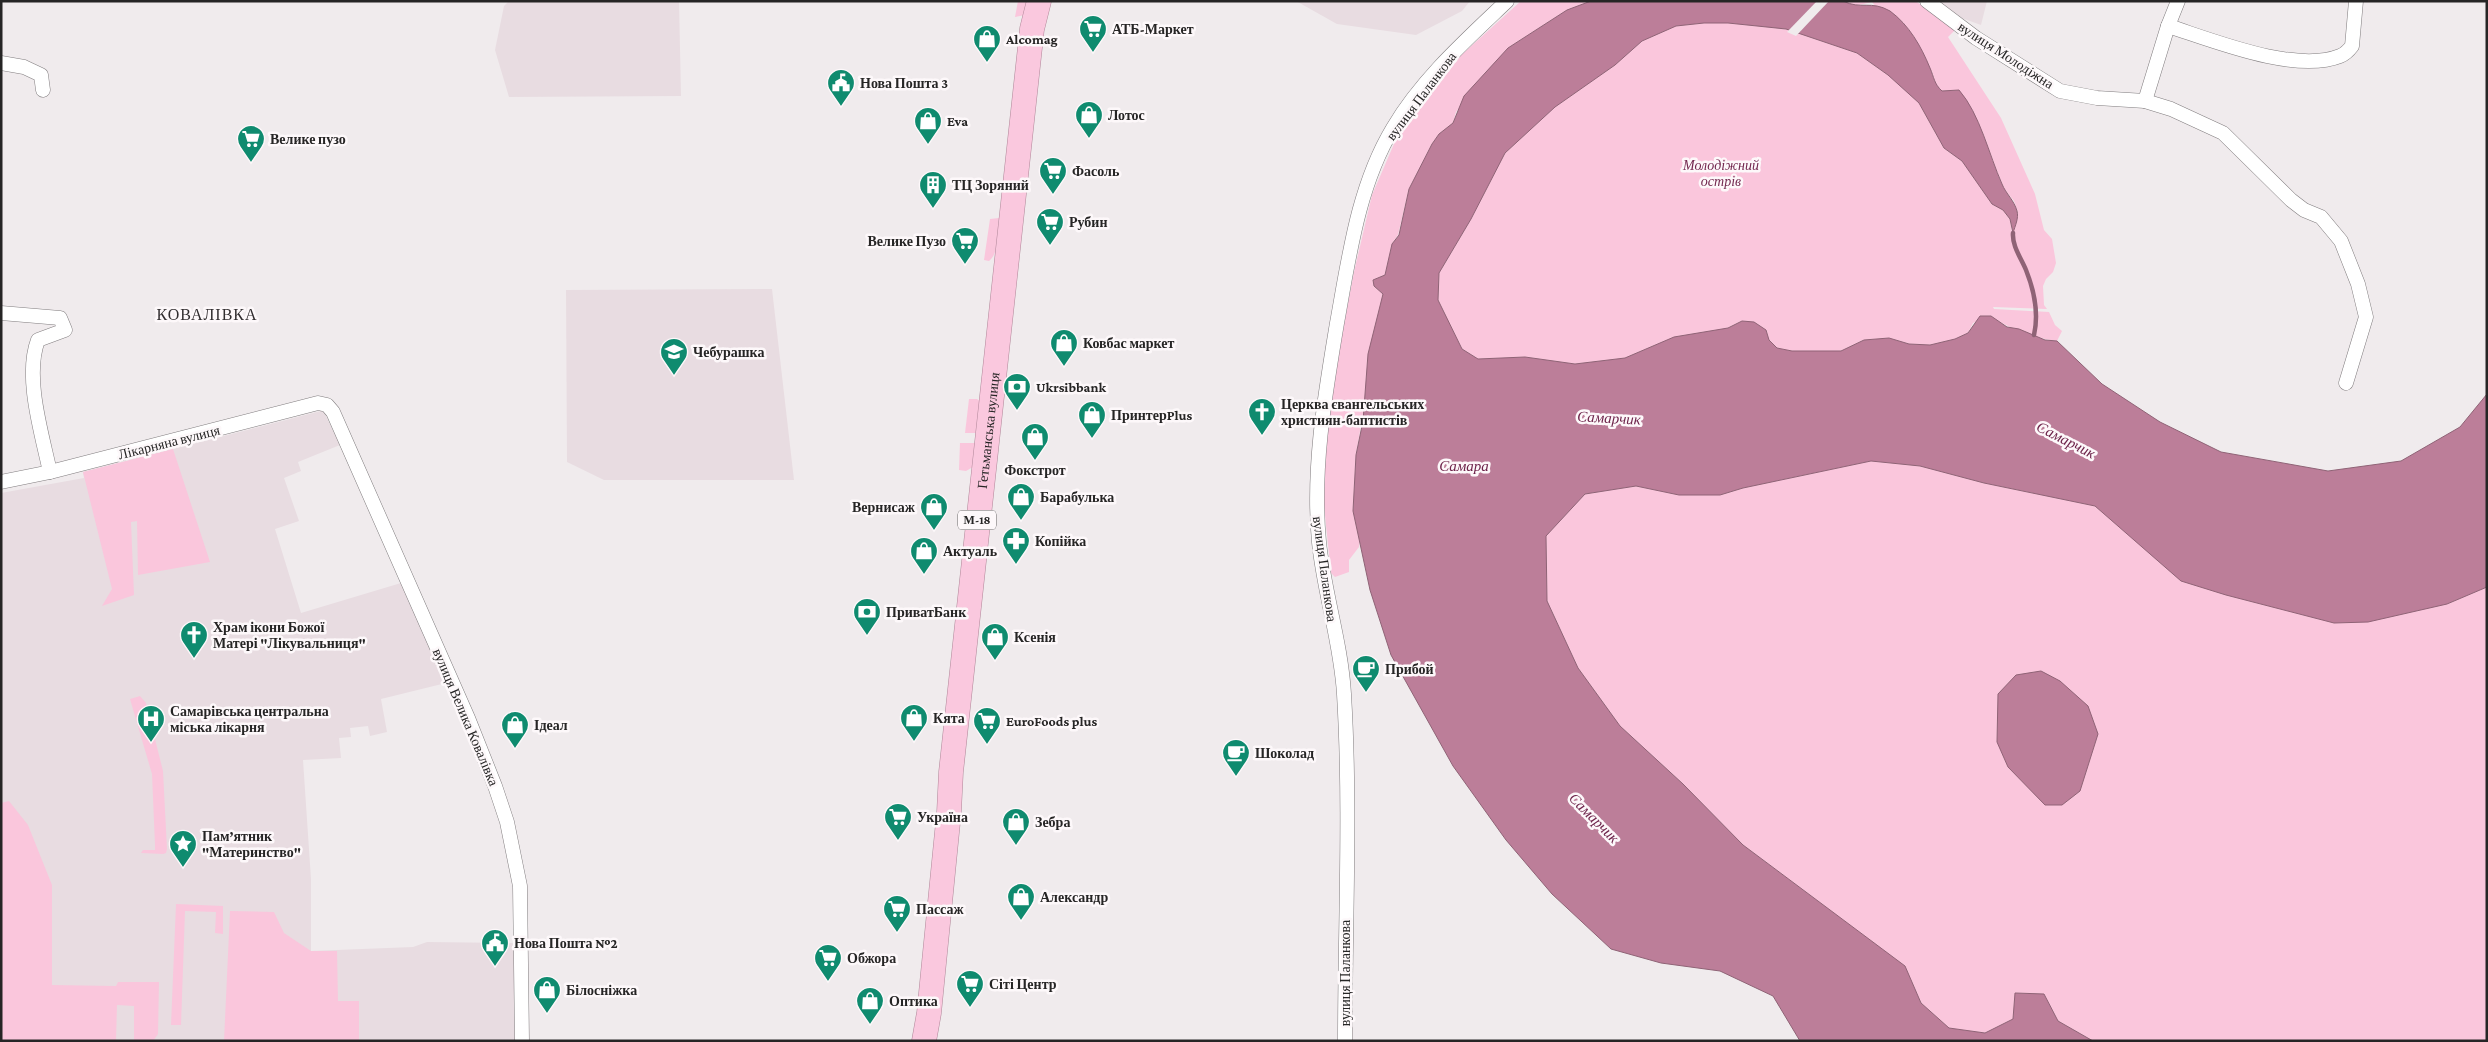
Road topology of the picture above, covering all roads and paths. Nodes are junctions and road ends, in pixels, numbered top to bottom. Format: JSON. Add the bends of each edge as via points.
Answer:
{"nodes":[{"id":1,"x":1039,"y":1,"type":"edge"},
{"id":2,"x":1507,"y":1,"type":"edge"},
{"id":3,"x":1927,"y":1,"type":"edge"},
{"id":4,"x":2178,"y":1,"type":"edge"},
{"id":5,"x":2356,"y":1,"type":"edge"},
{"id":6,"x":2168,"y":26,"type":"junction"},
{"id":7,"x":1,"y":63,"type":"edge"},
{"id":8,"x":43,"y":90,"type":"dead end"},
{"id":9,"x":2145,"y":101,"type":"junction"},
{"id":10,"x":1,"y":314,"type":"edge"},
{"id":11,"x":2346,"y":383,"type":"dead end"},
{"id":12,"x":333,"y":412,"type":"joint"},
{"id":13,"x":50,"y":472,"type":"junction"},
{"id":14,"x":1,"y":482,"type":"edge"},
{"id":15,"x":522,"y":1041,"type":"edge"},
{"id":16,"x":924,"y":1041,"type":"edge"},
{"id":17,"x":1345,"y":1041,"type":"edge"}],
"edges":[{"from":1,"to":16,"type":"highway","name":"Гетьманська вулиця","number":"М-18","via":[[1032,29],[989,405]]},
{"from":2,"to":17,"type":"street","name":"вулиця Паланкова","via":[[1453,52],[1394,126],[1377,159],[1348,263],[1328,374],[1317,466],[1317,504],[1320,550],[1341,664],[1347,750]]},
{"from":3,"to":9,"type":"street","name":"вулиця Молодіжна","via":[[1976,38],[2060,91],[2097,98]]},
{"from":4,"to":6,"type":"street"},
{"from":5,"to":6,"type":"street","via":[[2352,46],[2342,56],[2322,60],[2253,54]]},
{"from":6,"to":9,"type":"street"},
{"from":7,"to":8,"type":"street","via":[[24,66],[41,75]]},
{"from":9,"to":11,"type":"street","name":"вулиця Молодіжна","via":[[2223,133],[2291,200],[2321,217],[2341,241],[2358,284],[2366,317]]},
{"from":10,"to":13,"type":"street","via":[[60,318],[65,330],[38,340],[33,352],[37,411]]},
{"from":12,"to":13,"type":"street","name":"Лікарняна вулиця","via":[[327,405],[318,403]]},
{"from":12,"to":15,"type":"street","name":"вулиця Велика Ковалівка","via":[[468,718],[507,822],[520,886]]},
{"from":13,"to":14,"type":"street","name":"Лікарняна вулиця"}]}
